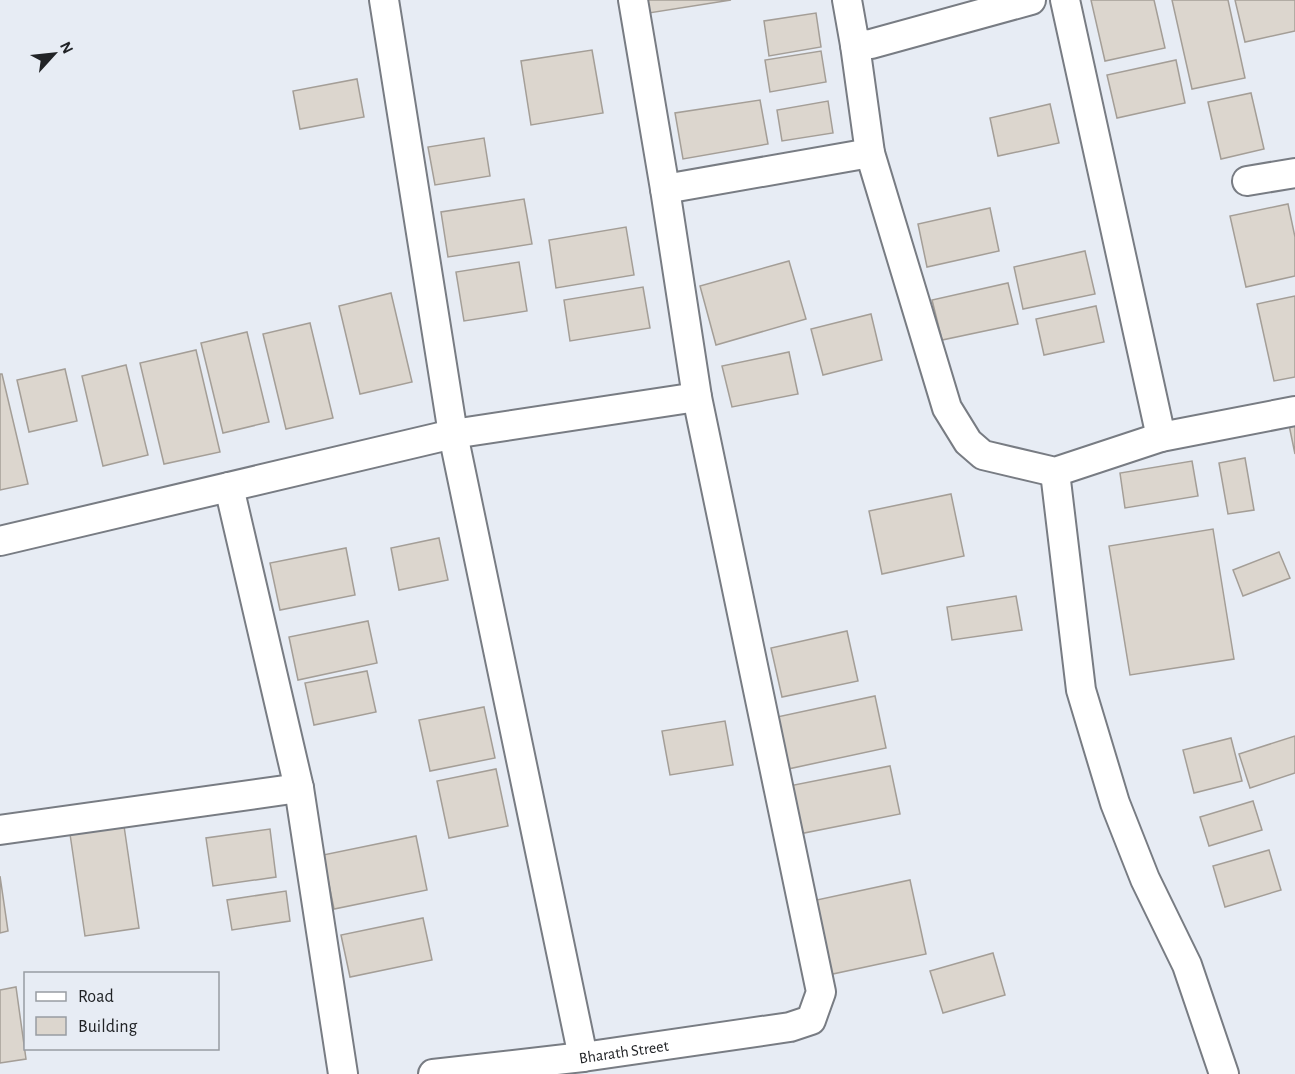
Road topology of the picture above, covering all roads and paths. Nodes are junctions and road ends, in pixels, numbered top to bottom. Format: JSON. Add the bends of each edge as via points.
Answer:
{"nodes":[{"id":1,"x":384,"y":0,"type":"edge"},
{"id":2,"x":633,"y":0,"type":"edge"},
{"id":3,"x":847,"y":0,"type":"edge"},
{"id":4,"x":1032,"y":0,"type":"edge"},
{"id":5,"x":1065,"y":0,"type":"edge"},
{"id":6,"x":855,"y":45,"type":"junction"},
{"id":7,"x":870,"y":153,"type":"junction"},
{"id":8,"x":1295,"y":173,"type":"edge"},
{"id":9,"x":1247,"y":181,"type":"dead end"},
{"id":10,"x":665,"y":189,"type":"junction"},
{"id":11,"x":697,"y":397,"type":"junction"},
{"id":12,"x":1295,"y":411,"type":"edge"},
{"id":13,"x":453,"y":434,"type":"junction"},
{"id":14,"x":1161,"y":437,"type":"junction"},
{"id":15,"x":1055,"y":472,"type":"junction"},
{"id":16,"x":229,"y":487,"type":"junction"},
{"id":17,"x":0,"y":541,"type":"edge"},
{"id":18,"x":299,"y":788,"type":"junction"},
{"id":19,"x":0,"y":830,"type":"edge"},
{"id":20,"x":583,"y":1058,"type":"junction"},
{"id":21,"x":343,"y":1074,"type":"edge"},
{"id":22,"x":433,"y":1074,"type":"edge"},
{"id":23,"x":1224,"y":1074,"type":"edge"}],
"edges":[{"from":1,"to":13,"type":"street"},
{"from":2,"to":10,"type":"street"},
{"from":3,"to":6,"type":"street"},
{"from":4,"to":6,"type":"street"},
{"from":5,"to":14,"type":"street"},
{"from":6,"to":7,"type":"street"},
{"from":7,"to":10,"type":"street"},
{"from":7,"to":15,"type":"street","via":[[947,408],[968,442],[983,455]]},
{"from":8,"to":9,"type":"street"},
{"from":10,"to":11,"type":"street"},
{"from":11,"to":13,"type":"street"},
{"from":11,"to":20,"type":"street","name":"Bharath Street","via":[[821,992],[811,1020],[790,1027]]},
{"from":12,"to":14,"type":"street"},
{"from":13,"to":16,"type":"street"},
{"from":13,"to":20,"type":"street"},
{"from":14,"to":15,"type":"street"},
{"from":15,"to":23,"type":"street","via":[[1081,690],[1115,803],[1145,879],[1187,965]]},
{"from":16,"to":17,"type":"street"},
{"from":16,"to":18,"type":"street"},
{"from":18,"to":19,"type":"street"},
{"from":18,"to":21,"type":"street"},
{"from":20,"to":22,"type":"street","name":"Bharath Street"}]}
